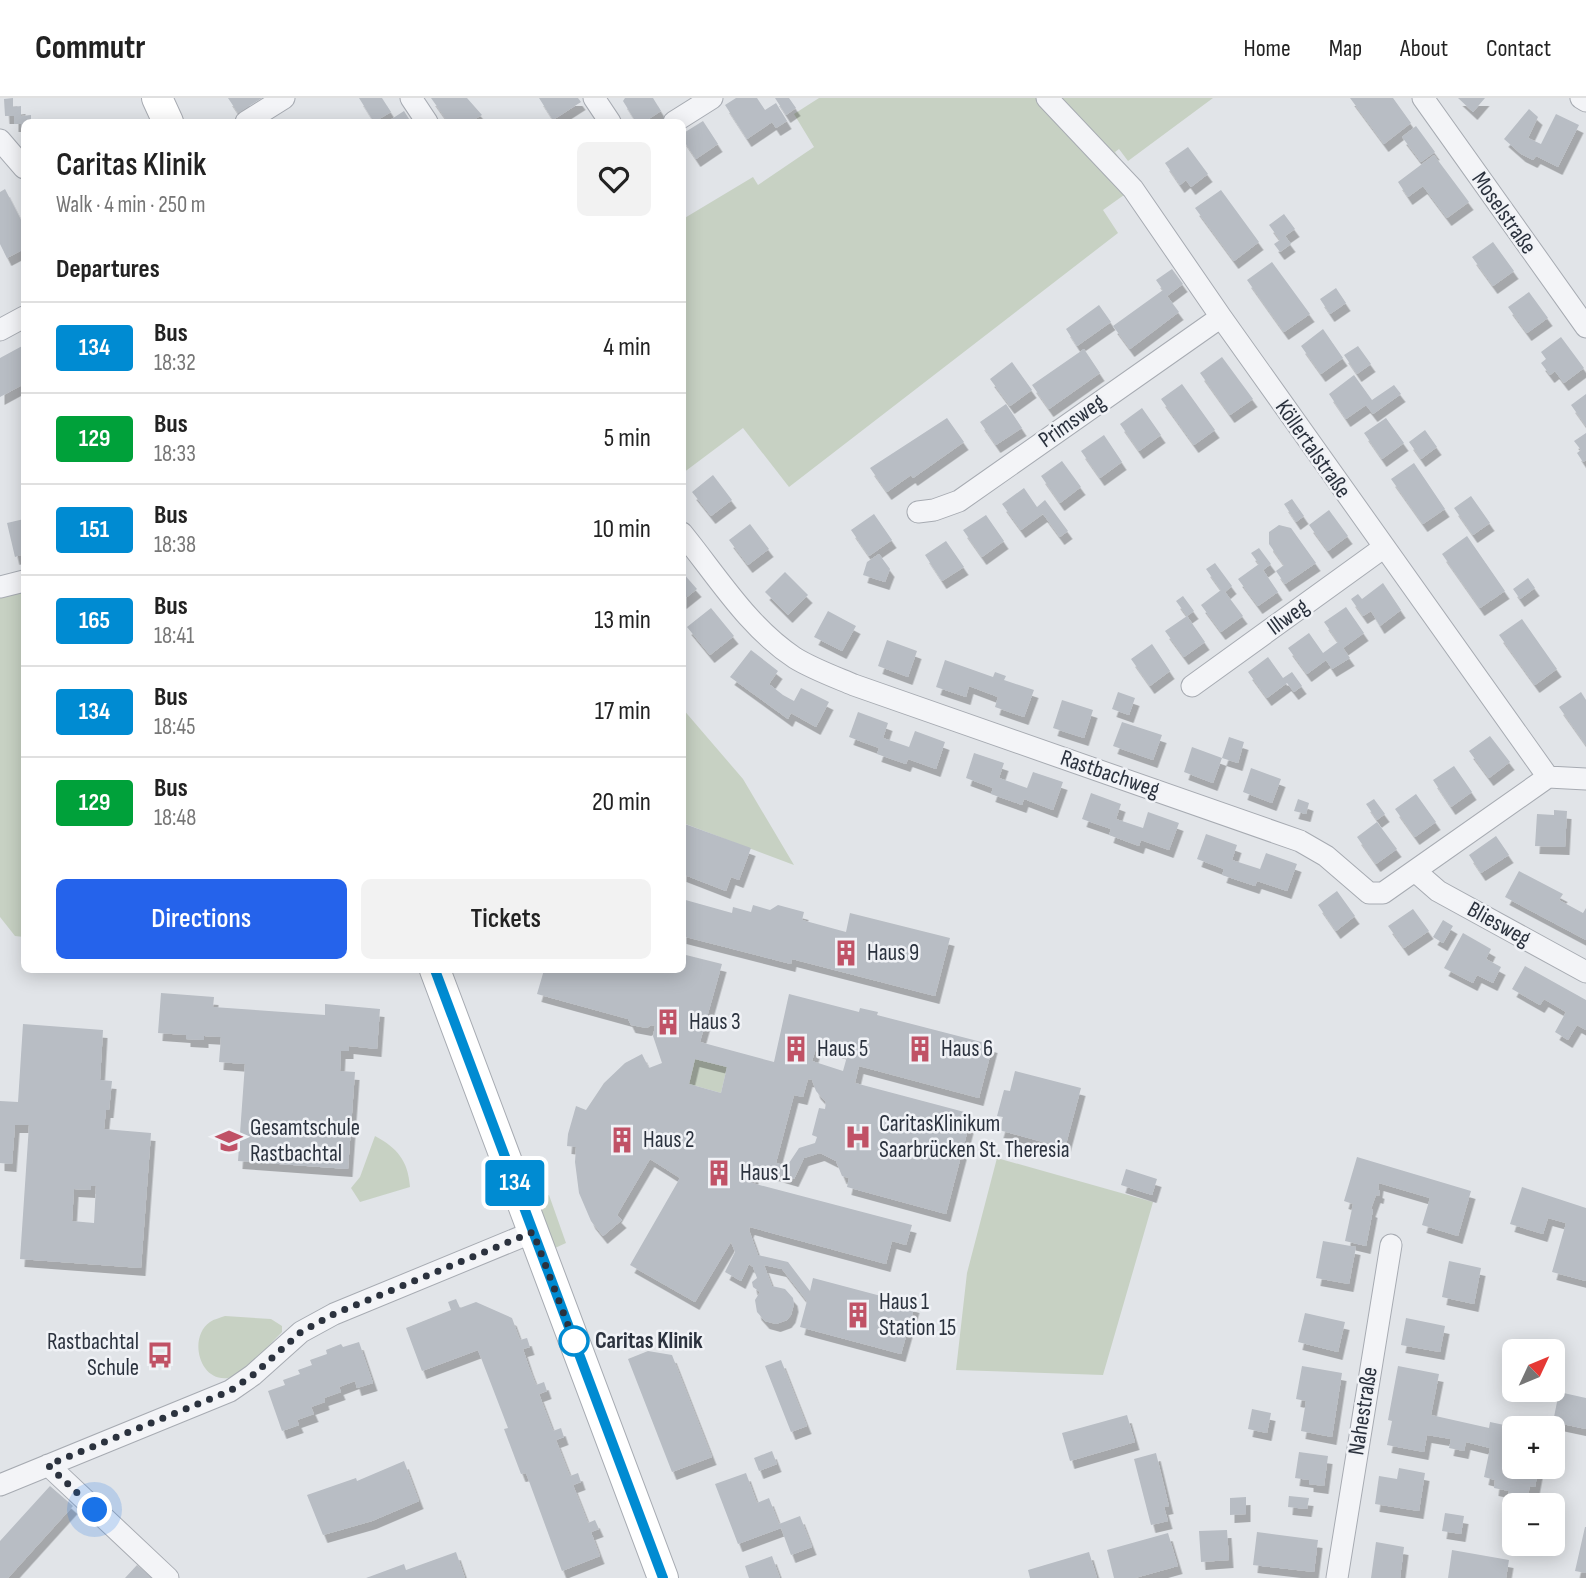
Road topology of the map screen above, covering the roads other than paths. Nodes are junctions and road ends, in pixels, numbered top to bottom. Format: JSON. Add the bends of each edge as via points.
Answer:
{"nodes":[{"id":1,"x":157,"y":98,"type":"edge"},
{"id":2,"x":284,"y":98,"type":"edge"},
{"id":3,"x":411,"y":98,"type":"edge"},
{"id":4,"x":594,"y":98,"type":"edge"},
{"id":5,"x":712,"y":98,"type":"edge"},
{"id":6,"x":1047,"y":98,"type":"edge"},
{"id":7,"x":1423,"y":98,"type":"edge"},
{"id":8,"x":1581,"y":98,"type":"edge"},
{"id":9,"x":1586,"y":101,"type":"edge"},
{"id":10,"x":167,"y":119,"type":"edge"},
{"id":11,"x":251,"y":119,"type":"edge"},
{"id":12,"x":425,"y":119,"type":"edge"},
{"id":13,"x":608,"y":119,"type":"edge"},
{"id":14,"x":679,"y":119,"type":"edge"},
{"id":15,"x":0,"y":140,"type":"edge"},
{"id":16,"x":21,"y":164,"type":"edge"},
{"id":17,"x":1220,"y":317,"type":"junction"},
{"id":18,"x":21,"y":319,"type":"edge"},
{"id":19,"x":1586,"y":327,"type":"edge"},
{"id":20,"x":0,"y":330,"type":"edge"},
{"id":21,"x":918,"y":512,"type":"dead end"},
{"id":22,"x":686,"y":538,"type":"edge"},
{"id":23,"x":1383,"y":548,"type":"junction"},
{"id":24,"x":21,"y":582,"type":"edge"},
{"id":25,"x":0,"y":587,"type":"edge"},
{"id":26,"x":1192,"y":686,"type":"dead end"},
{"id":27,"x":1548,"y":777,"type":"junction"},
{"id":28,"x":1586,"y":779,"type":"edge"},
{"id":29,"x":1415,"y":871,"type":"junction"},
{"id":30,"x":1586,"y":972,"type":"edge"},
{"id":31,"x":436,"y":973,"type":"edge"},
{"id":32,"x":533,"y":1232,"type":"junction"},
{"id":33,"x":1391,"y":1245,"type":"dead end"},
{"id":34,"x":48,"y":1465,"type":"junction"},
{"id":35,"x":0,"y":1485,"type":"edge"},
{"id":36,"x":168,"y":1578,"type":"edge"},
{"id":37,"x":663,"y":1578,"type":"edge"},
{"id":38,"x":1337,"y":1578,"type":"edge"}],
"edges":[{"from":1,"to":10,"type":"street"},
{"from":2,"to":11,"type":"street"},
{"from":3,"to":12,"type":"street"},
{"from":4,"to":13,"type":"street"},
{"from":5,"to":14,"type":"street"},
{"from":6,"to":17,"type":"street","name":"Köllertalstraße","via":[[1133,189]]},
{"from":7,"to":19,"type":"street","name":"Moselstraße"},
{"from":8,"to":9,"type":"street"},
{"from":15,"to":16,"type":"street"},
{"from":17,"to":21,"type":"street","name":"Primsweg","via":[[958,501]]},
{"from":17,"to":23,"type":"street","name":"Köllertalstraße"},
{"from":18,"to":20,"type":"street"},
{"from":22,"to":29,"type":"street","name":"Rastbachweg","via":[[758,627],[797,659],[823,671],[1300,841],[1370,893],[1383,893]]},
{"from":23,"to":26,"type":"street","name":"Illweg"},
{"from":23,"to":27,"type":"street","name":"Köllertalstraße"},
{"from":24,"to":25,"type":"street"},
{"from":27,"to":28,"type":"street"},
{"from":27,"to":29,"type":"street","name":"Rastbachweg"},
{"from":29,"to":30,"type":"street","name":"Bliesweg","via":[[1438,891]]},
{"from":31,"to":32,"type":"street"},
{"from":32,"to":34,"type":"street","via":[[334,1314],[301,1332],[230,1391]]},
{"from":32,"to":37,"type":"street"},
{"from":33,"to":38,"type":"street","name":"Nahestraße"},
{"from":34,"to":35,"type":"street"},
{"from":34,"to":36,"type":"street"}]}
